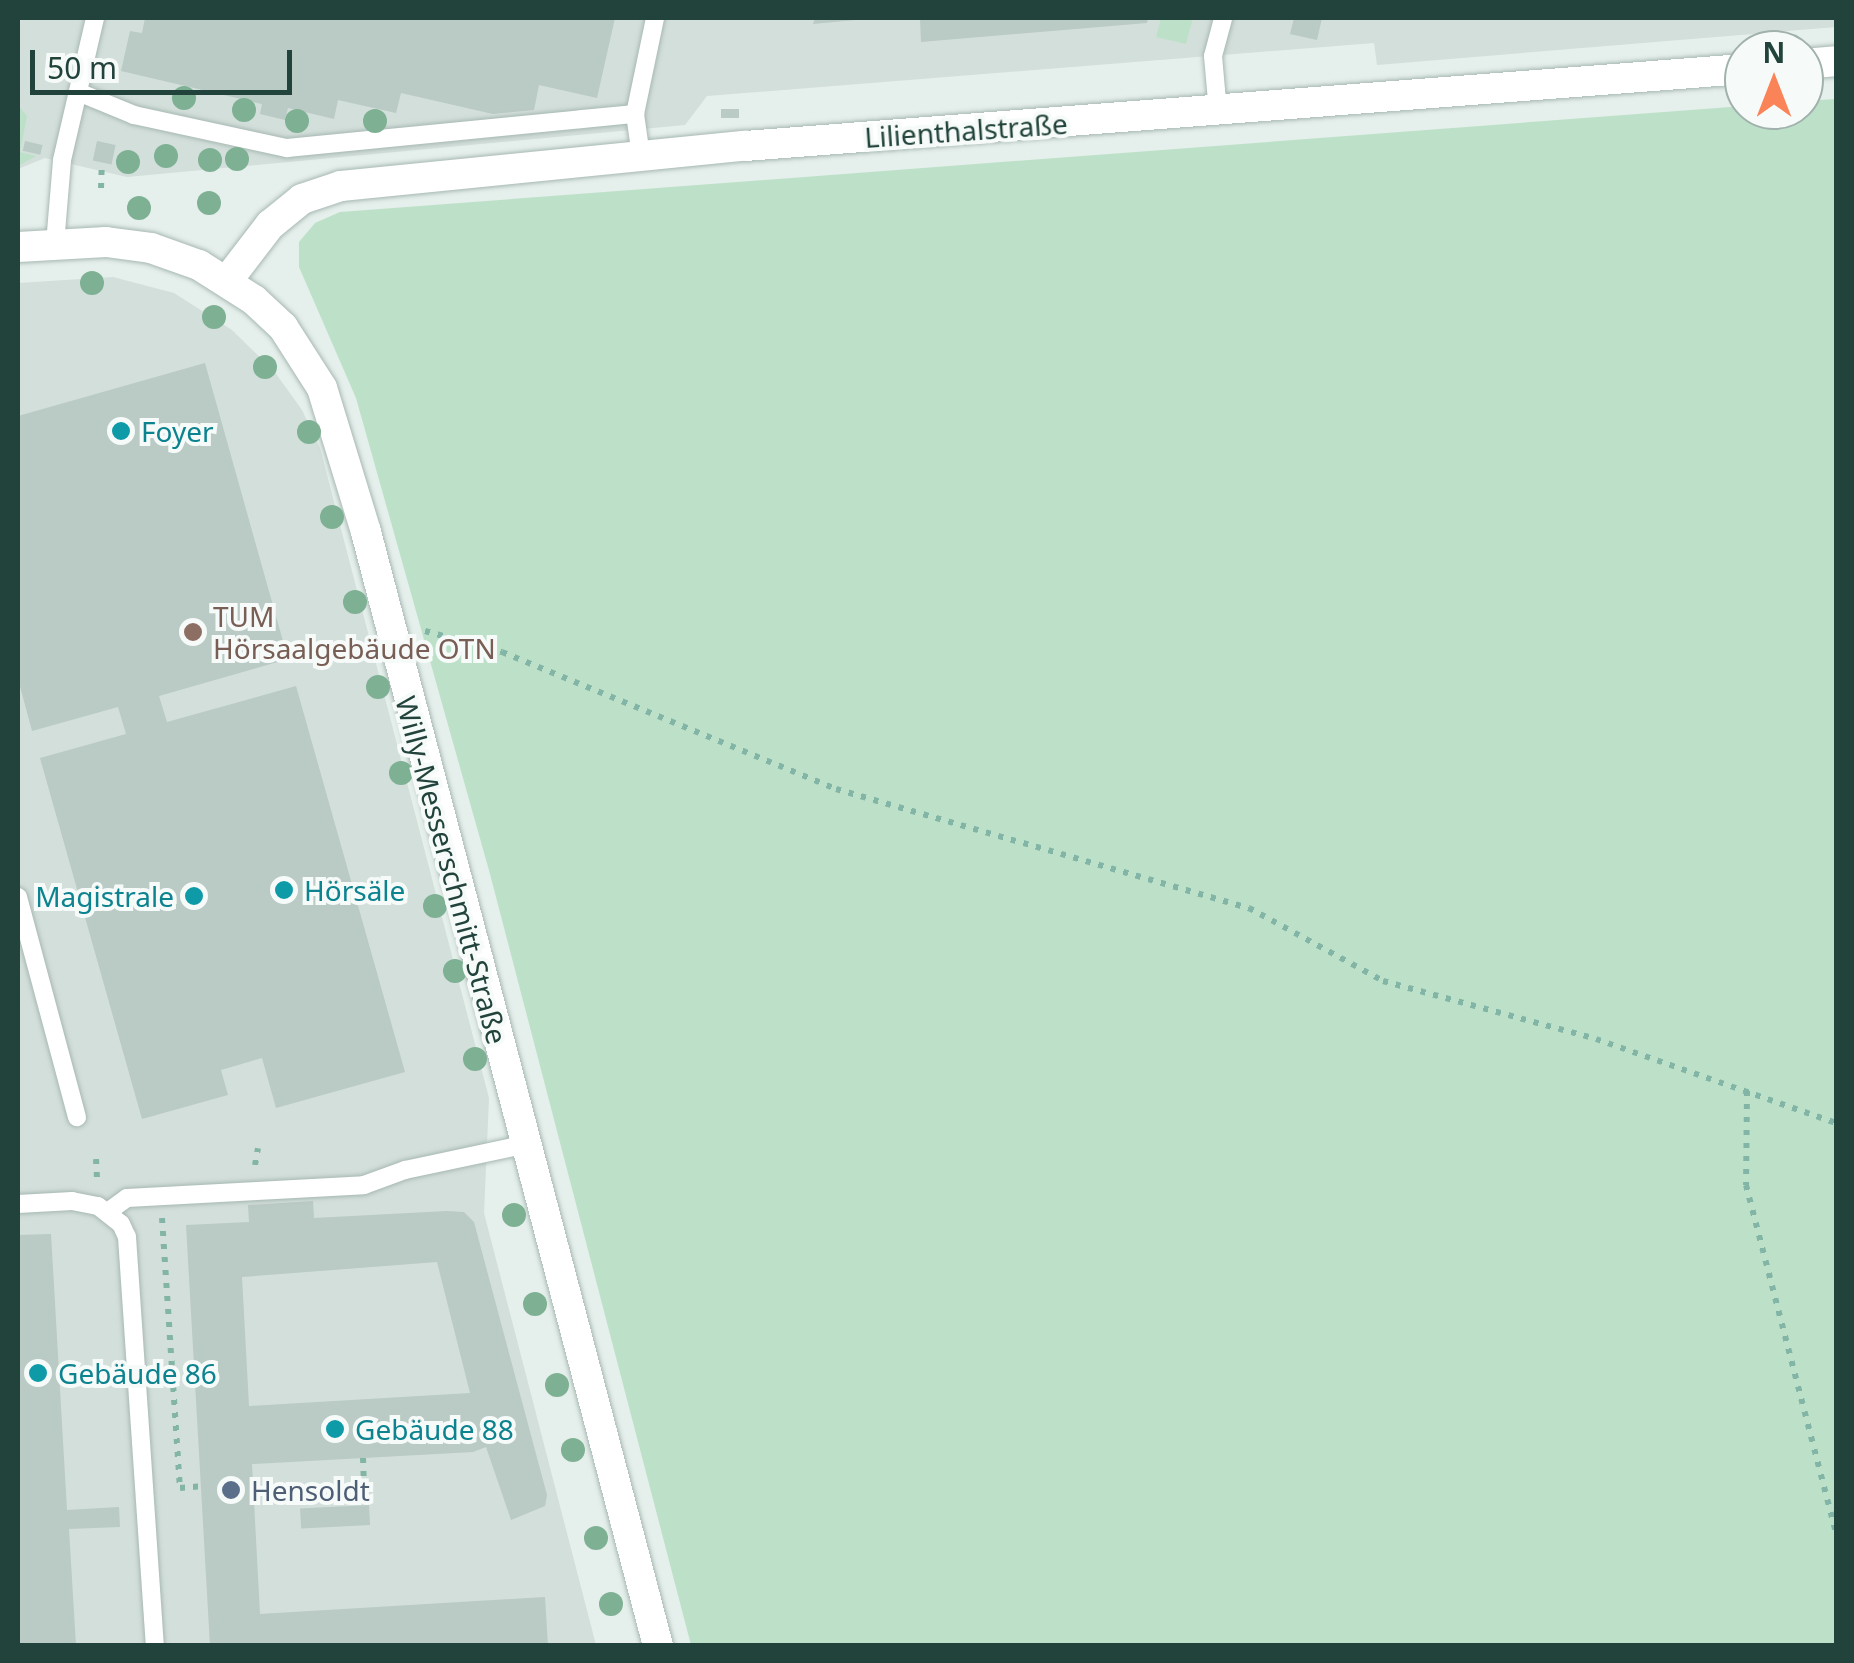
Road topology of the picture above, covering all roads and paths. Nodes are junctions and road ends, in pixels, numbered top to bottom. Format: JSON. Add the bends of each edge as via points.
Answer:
{"nodes":[{"id":1,"x":94,"y":18,"type":"edge"},
{"id":2,"x":655,"y":18,"type":"edge"},
{"id":3,"x":1223,"y":18,"type":"edge"},
{"id":4,"x":1724,"y":70,"type":"edge"},
{"id":5,"x":78,"y":92,"type":"junction"},
{"id":6,"x":1218,"y":112,"type":"junction"},
{"id":7,"x":635,"y":114,"type":"junction"},
{"id":8,"x":641,"y":156,"type":"junction"},
{"id":9,"x":102,"y":162,"type":"dead end"},
{"id":10,"x":101,"y":188,"type":"dead end"},
{"id":11,"x":55,"y":244,"type":"junction"},
{"id":12,"x":18,"y":247,"type":"edge"},
{"id":13,"x":227,"y":281,"type":"junction"},
{"id":14,"x":388,"y":622,"type":"junction"},
{"id":15,"x":18,"y":897,"type":"edge"},
{"id":16,"x":1747,"y":1091,"type":"junction"},
{"id":17,"x":77,"y":1117,"type":"dead end"},
{"id":18,"x":1836,"y":1123,"type":"edge"},
{"id":19,"x":524,"y":1144,"type":"junction"},
{"id":20,"x":160,"y":1196,"type":"junction"},
{"id":21,"x":18,"y":1204,"type":"edge"},
{"id":22,"x":109,"y":1212,"type":"junction"},
{"id":23,"x":363,"y":1458,"type":"dead end"},
{"id":24,"x":364,"y":1486,"type":"dead end"},
{"id":25,"x":180,"y":1488,"type":"dead end"},
{"id":26,"x":1836,"y":1534,"type":"edge"},
{"id":27,"x":154,"y":1646,"type":"edge"},
{"id":28,"x":658,"y":1646,"type":"edge"}],
"edges":[{"from":1,"to":5,"type":"lane"},
{"from":2,"to":7,"type":"lane"},
{"from":3,"to":6,"type":"lane","via":[[1214,56]]},
{"from":4,"to":6,"type":"street","name":"Lilienthalstraße"},
{"from":5,"to":7,"type":"lane","via":[[134,115],[287,148]]},
{"from":5,"to":11,"type":"lane","via":[[62,160]]},
{"from":6,"to":8,"type":"street","name":"Lilienthalstraße"},
{"from":7,"to":8,"type":"lane"},
{"from":8,"to":13,"type":"street","name":"Lilienthalstraße","via":[[341,186],[302,199],[270,225]]},
{"from":9,"to":10,"type":"path"},
{"from":11,"to":12,"type":"street","name":"Willy-Messerschmitt-Straße"},
{"from":11,"to":13,"type":"street","name":"Willy-Messerschmitt-Straße","via":[[151,248]]},
{"from":13,"to":14,"type":"street","name":"Willy-Messerschmitt-Straße","via":[[282,327],[322,388]]},
{"from":14,"to":16,"type":"path","via":[[502,652],[836,789],[1249,908],[1383,981],[1596,1039]]},
{"from":14,"to":19,"type":"street","name":"Willy-Messerschmitt-Straße"},
{"from":15,"to":17,"type":"lane"},
{"from":16,"to":18,"type":"path"},
{"from":16,"to":26,"type":"path","via":[[1746,1185]]},
{"from":19,"to":20,"type":"lane","via":[[364,1185]]},
{"from":19,"to":28,"type":"street","name":"Willy-Messerschmitt-Straße"},
{"from":20,"to":22,"type":"lane","via":[[126,1198]]},
{"from":20,"to":25,"type":"path"},
{"from":21,"to":22,"type":"lane","via":[[72,1201]]},
{"from":22,"to":27,"type":"lane","via":[[126,1237]]},
{"from":23,"to":24,"type":"path"}]}
